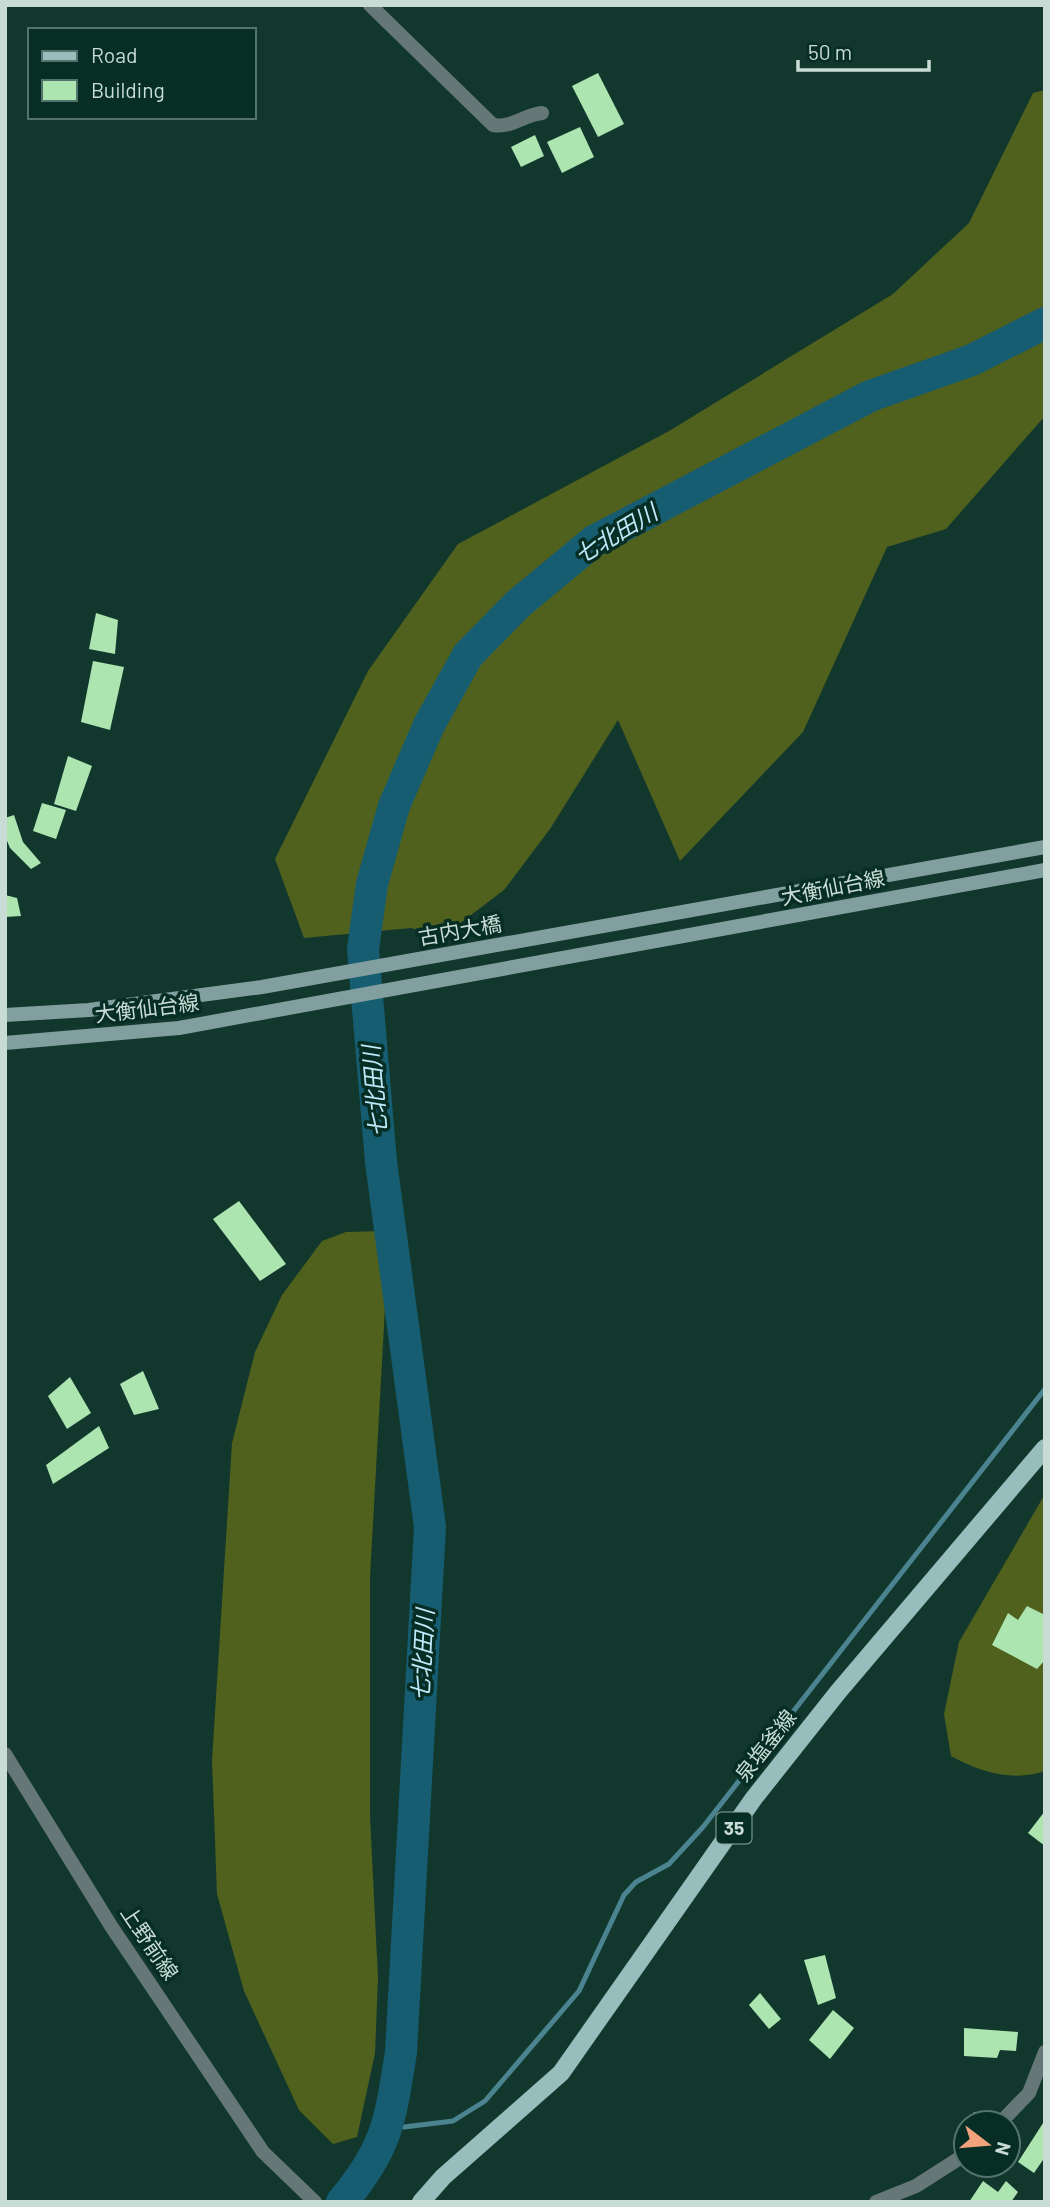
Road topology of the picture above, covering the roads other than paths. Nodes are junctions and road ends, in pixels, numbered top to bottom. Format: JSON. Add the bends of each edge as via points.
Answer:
{"nodes":[{"id":1,"x":370,"y":5,"type":"edge"},
{"id":2,"x":542,"y":113,"type":"dead end"},
{"id":3,"x":1045,"y":847,"type":"edge"},
{"id":4,"x":1045,"y":870,"type":"edge"},
{"id":5,"x":637,"y":921,"type":"joint"},
{"id":6,"x":290,"y":982,"type":"joint"},
{"id":7,"x":262,"y":987,"type":"junction"},
{"id":8,"x":265,"y":1013,"type":"junction"},
{"id":9,"x":5,"y":1015,"type":"edge"},
{"id":10,"x":5,"y":1043,"type":"edge"},
{"id":11,"x":1045,"y":1448,"type":"edge"},
{"id":12,"x":5,"y":1754,"type":"edge"},
{"id":13,"x":1045,"y":2052,"type":"edge"},
{"id":14,"x":1014,"y":2109,"type":"edge"},
{"id":15,"x":952,"y":2163,"type":"edge"},
{"id":16,"x":315,"y":2202,"type":"edge"},
{"id":17,"x":421,"y":2202,"type":"edge"},
{"id":18,"x":876,"y":2202,"type":"edge"}],
"edges":[{"from":1,"to":2,"type":"street","via":[[493,125],[506,127]]},
{"from":3,"to":5,"type":"main road","name":"大衡仙台線"},
{"from":4,"to":8,"type":"main road","name":"大衡仙台線"},
{"from":5,"to":6,"type":"main road","name":"古内大橋"},
{"from":6,"to":7,"type":"main road","name":"大衡仙台線"},
{"from":7,"to":8,"type":"main road"},
{"from":7,"to":9,"type":"main road","name":"大衡仙台線","via":[[89,1010]]},
{"from":8,"to":10,"type":"main road","name":"大衡仙台線","via":[[114,1036]]},
{"from":11,"to":17,"type":"main road","name":"泉塩釜線","number":"35","via":[[754,1798],[561,2073]]},
{"from":12,"to":16,"type":"street","name":"上野前線","via":[[111,1926],[263,2152]]},
{"from":13,"to":14,"type":"street","via":[[1029,2093]]},
{"from":15,"to":18,"type":"street","via":[[916,2186]]}]}
